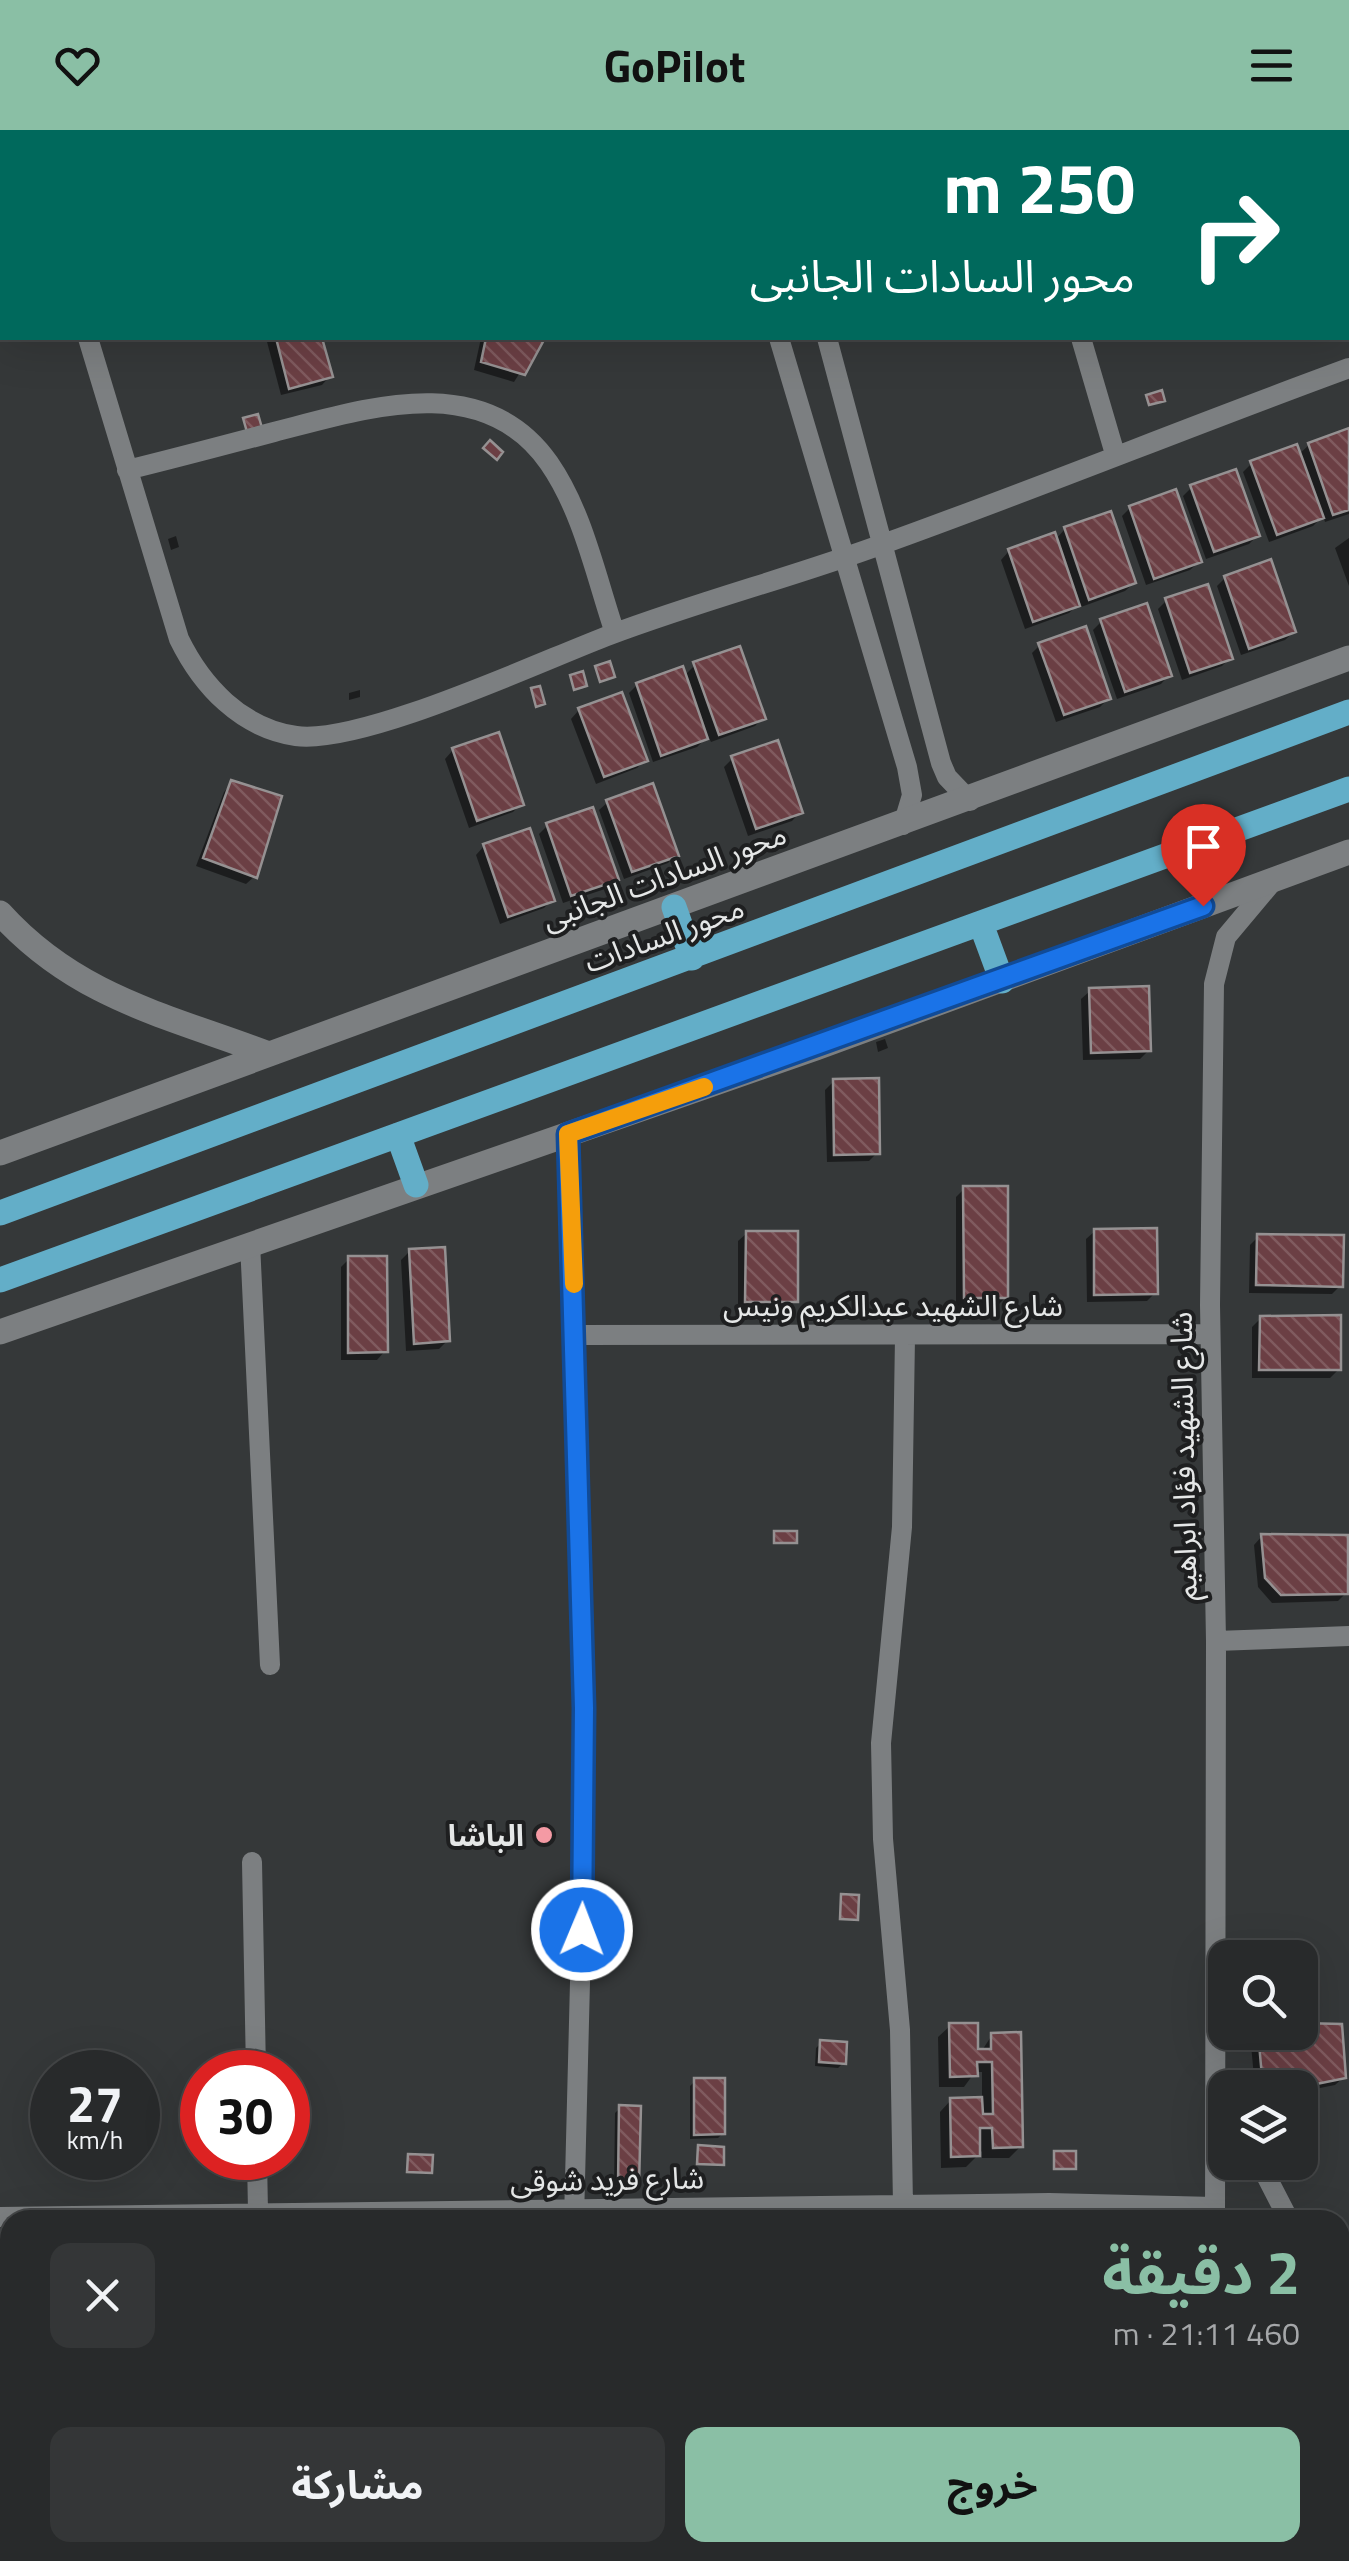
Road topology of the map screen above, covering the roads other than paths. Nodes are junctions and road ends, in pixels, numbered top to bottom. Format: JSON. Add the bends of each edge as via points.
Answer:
{"nodes":[{"id":1,"x":89,"y":340,"type":"edge"},
{"id":2,"x":780,"y":340,"type":"edge"},
{"id":3,"x":827,"y":340,"type":"edge"},
{"id":4,"x":1082,"y":340,"type":"edge"},
{"id":5,"x":1349,"y":368,"type":"edge"},
{"id":6,"x":1115,"y":454,"type":"junction"},
{"id":7,"x":126,"y":470,"type":"junction"},
{"id":8,"x":880,"y":545,"type":"junction"},
{"id":9,"x":845,"y":556,"type":"junction"},
{"id":10,"x":615,"y":633,"type":"junction"},
{"id":11,"x":1349,"y":658,"type":"edge"},
{"id":12,"x":1349,"y":712,"type":"edge"},
{"id":13,"x":1349,"y":788,"type":"edge"},
{"id":14,"x":970,"y":801,"type":"junction"},
{"id":15,"x":903,"y":826,"type":"junction"},
{"id":16,"x":1349,"y":852,"type":"edge"},
{"id":17,"x":1274,"y":880,"type":"junction"},
{"id":18,"x":674,"y":908,"type":"junction"},
{"id":19,"x":0,"y":913,"type":"edge"},
{"id":20,"x":981,"y":924,"type":"junction"},
{"id":21,"x":692,"y":958,"type":"junction"},
{"id":22,"x":1002,"y":981,"type":"junction"},
{"id":23,"x":266,"y":1053,"type":"junction"},
{"id":24,"x":568,"y":1134,"type":"junction"},
{"id":25,"x":398,"y":1135,"type":"junction"},
{"id":26,"x":0,"y":1153,"type":"edge"},
{"id":27,"x":416,"y":1186,"type":"junction"},
{"id":28,"x":0,"y":1212,"type":"edge"},
{"id":29,"x":250,"y":1244,"type":"junction"},
{"id":30,"x":0,"y":1280,"type":"edge"},
{"id":31,"x":0,"y":1332,"type":"edge"},
{"id":32,"x":1210,"y":1334,"type":"junction"},
{"id":33,"x":576,"y":1335,"type":"junction"},
{"id":34,"x":905,"y":1337,"type":"junction"},
{"id":35,"x":1349,"y":1636,"type":"edge"},
{"id":36,"x":1216,"y":1641,"type":"junction"},
{"id":37,"x":270,"y":1665,"type":"dead end"},
{"id":38,"x":252,"y":1862,"type":"dead end"},
{"id":39,"x":256,"y":2050,"type":"edge"},
{"id":40,"x":1216,"y":2051,"type":"junction"},
{"id":41,"x":1223,"y":2070,"type":"edge"},
{"id":42,"x":257,"y":2180,"type":"edge"},
{"id":43,"x":1268,"y":2180,"type":"edge"},
{"id":44,"x":903,"y":2205,"type":"junction"},
{"id":45,"x":258,"y":2210,"type":"edge"},
{"id":46,"x":574,"y":2210,"type":"edge"},
{"id":47,"x":738,"y":2210,"type":"edge"},
{"id":48,"x":1076,"y":2210,"type":"edge"},
{"id":49,"x":1215,"y":2210,"type":"edge"},
{"id":50,"x":1284,"y":2210,"type":"edge"}],
"edges":[{"from":1,"to":7,"type":"street"},
{"from":2,"to":9,"type":"street"},
{"from":3,"to":8,"type":"street"},
{"from":4,"to":6,"type":"street"},
{"from":5,"to":6,"type":"street"},
{"from":6,"to":8,"type":"street"},
{"from":7,"to":10,"type":"street","via":[[375,406],[448,403],[478,411],[528,440],[548,461]]},
{"from":7,"to":10,"type":"street","via":[[192,665],[224,702],[268,728],[317,736],[361,730]]},
{"from":8,"to":9,"type":"street"},
{"from":8,"to":14,"type":"street","via":[[941,763]]},
{"from":9,"to":10,"type":"street"},
{"from":9,"to":15,"type":"street","via":[[911,782]]},
{"from":11,"to":14,"type":"street","name":"محور السادات الجانبى"},
{"from":12,"to":21,"type":"main road","name":"محور السادات"},
{"from":13,"to":20,"type":"main road"},
{"from":14,"to":15,"type":"street","name":"محور السادات الجانبى"},
{"from":15,"to":18,"type":"street","name":"محور السادات الجانبى"},
{"from":16,"to":17,"type":"street"},
{"from":17,"to":22,"type":"street"},
{"from":17,"to":32,"type":"street","name":"شارع الشهيد فؤاد ابراهيم","via":[[1226,937],[1216,970]]},
{"from":18,"to":21,"type":"main road"},
{"from":18,"to":23,"type":"street","name":"محور السادات الجانبى"},
{"from":19,"to":23,"type":"street","via":[[49,956],[117,1000]]},
{"from":20,"to":22,"type":"main road"},
{"from":20,"to":25,"type":"main road"},
{"from":21,"to":28,"type":"main road","name":"محور السادات"},
{"from":22,"to":24,"type":"street"},
{"from":23,"to":26,"type":"street","name":"محور السادات الجانبى"},
{"from":24,"to":27,"type":"street"},
{"from":24,"to":33,"type":"street"},
{"from":25,"to":27,"type":"main road"},
{"from":25,"to":30,"type":"main road"},
{"from":27,"to":29,"type":"street"},
{"from":29,"to":31,"type":"street"},
{"from":29,"to":37,"type":"street"},
{"from":32,"to":34,"type":"street","name":"شارع الشهيد عبدالكريم ونيس"},
{"from":32,"to":36,"type":"street","name":"شارع الشهيد فؤاد ابراهيم"},
{"from":33,"to":34,"type":"street","name":"شارع الشهيد عبدالكريم ونيس"},
{"from":33,"to":46,"type":"street","via":[[585,1784]]},
{"from":34,"to":44,"type":"street","via":[[902,1526],[881,1743],[900,2030]]},
{"from":35,"to":36,"type":"street"},
{"from":36,"to":40,"type":"street","name":"شارع الشهيد فؤاد ابراهيم"},
{"from":38,"to":39,"type":"street"},
{"from":40,"to":41,"type":"street","name":"شارع الشهيد فؤاد ابراهيم"},
{"from":40,"to":49,"type":"street","name":"شارع الشهيد فؤاد ابراهيم"},
{"from":42,"to":45,"type":"street"},
{"from":43,"to":50,"type":"street"},
{"from":44,"to":47,"type":"street","name":"شارع فريد شوقى"},
{"from":44,"to":48,"type":"street","name":"شارع فريد شوقى"}]}
